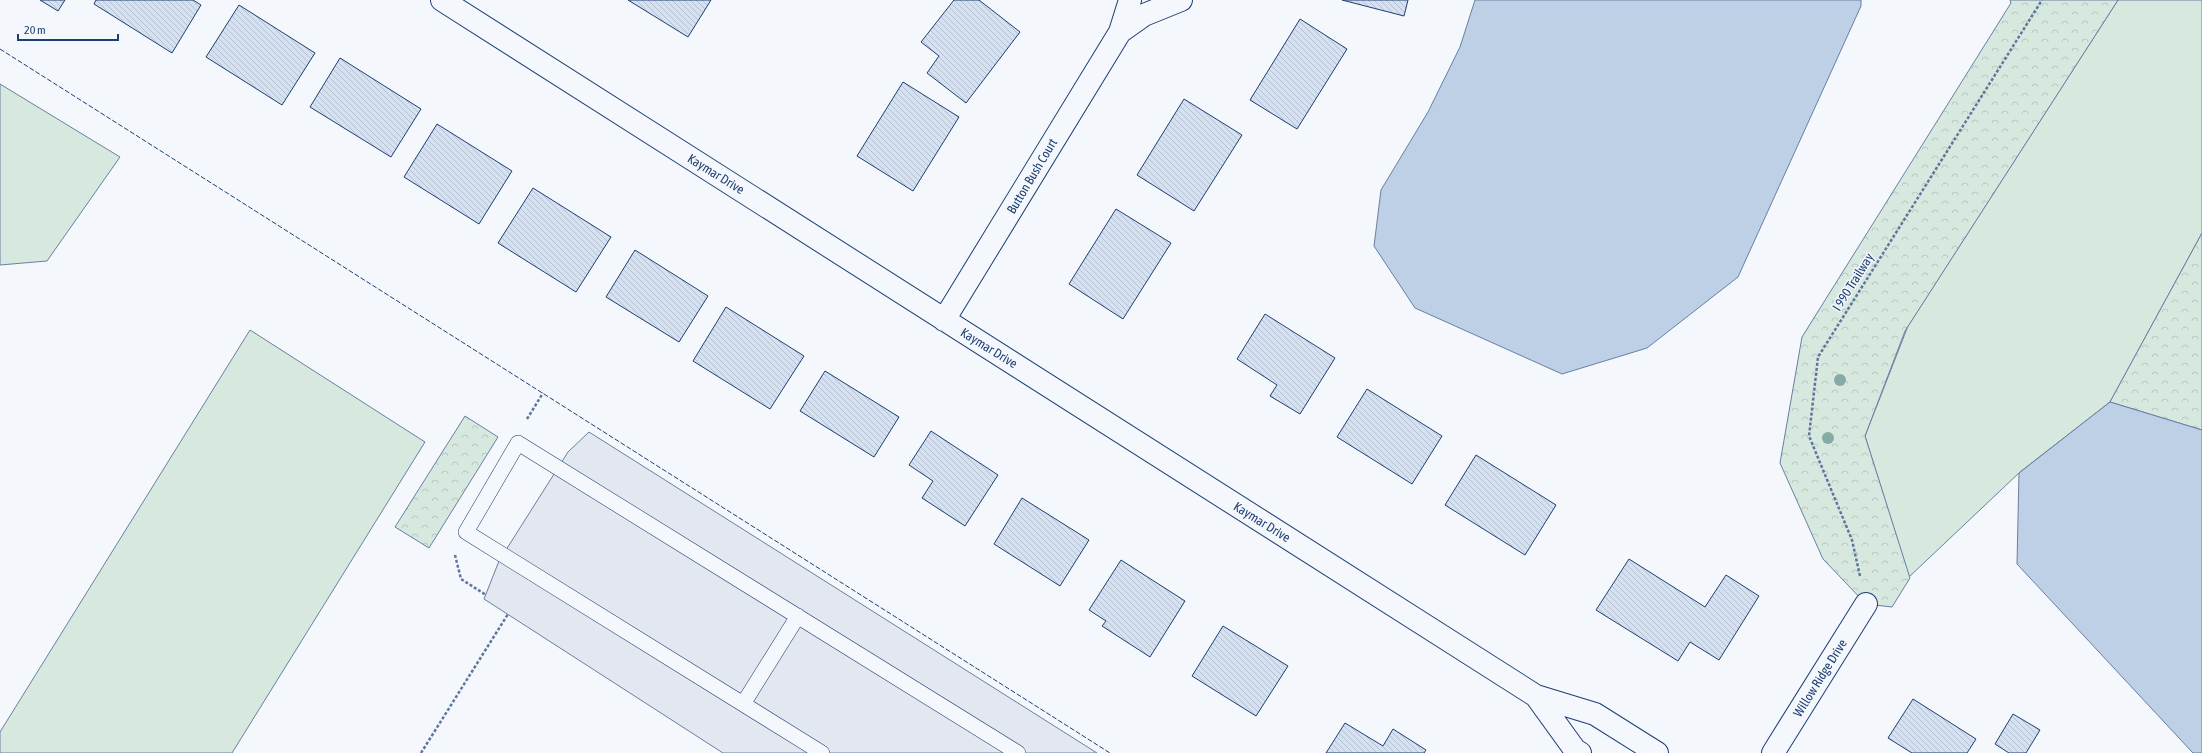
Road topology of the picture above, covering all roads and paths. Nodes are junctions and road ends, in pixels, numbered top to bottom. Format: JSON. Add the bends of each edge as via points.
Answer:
{"nodes":[{"id":1,"x":442,"y":0,"type":"edge"},
{"id":2,"x":1130,"y":0,"type":"edge"},
{"id":3,"x":1181,"y":0,"type":"edge"},
{"id":4,"x":2042,"y":0,"type":"edge"},
{"id":5,"x":1120,"y":32,"type":"junction"},
{"id":6,"x":944,"y":320,"type":"junction"},
{"id":7,"x":1866,"y":604,"type":"joint"},
{"id":8,"x":508,"y":614,"type":"dead end"},
{"id":9,"x":798,"y":616,"type":"junction"},
{"id":10,"x":1536,"y":696,"type":"junction"},
{"id":11,"x":743,"y":704,"type":"junction"},
{"id":12,"x":421,"y":753,"type":"edge"},
{"id":13,"x":822,"y":753,"type":"edge"},
{"id":14,"x":1018,"y":753,"type":"edge"},
{"id":15,"x":1580,"y":753,"type":"edge"},
{"id":16,"x":1657,"y":753,"type":"edge"},
{"id":17,"x":1774,"y":753,"type":"edge"}],
"edges":[{"from":1,"to":6,"type":"street","name":"Kaymar Drive"},
{"from":2,"to":5,"type":"street","name":"Button Bush Court"},
{"from":3,"to":5,"type":"street","name":"Button Bush Court","via":[[1144,16]]},
{"from":4,"to":7,"type":"path","name":"I 990 Trailway","via":[[1818,357],[1809,436],[1852,540]]},
{"from":5,"to":6,"type":"street","name":"Button Bush Court"},
{"from":6,"to":10,"type":"street","name":"Kaymar Drive"},
{"from":7,"to":17,"type":"street","name":"Willow Ridge Drive"},
{"from":8,"to":12,"type":"path"},
{"from":9,"to":11,"type":"lane"},
{"from":9,"to":11,"type":"lane","via":[[518,443],[466,532]]},
{"from":9,"to":14,"type":"lane"},
{"from":10,"to":15,"type":"street","name":"Kaymar Drive","via":[[1575,750]]},
{"from":10,"to":16,"type":"street","name":"Kaymar Drive","via":[[1595,714]]},
{"from":11,"to":13,"type":"lane"}]}
